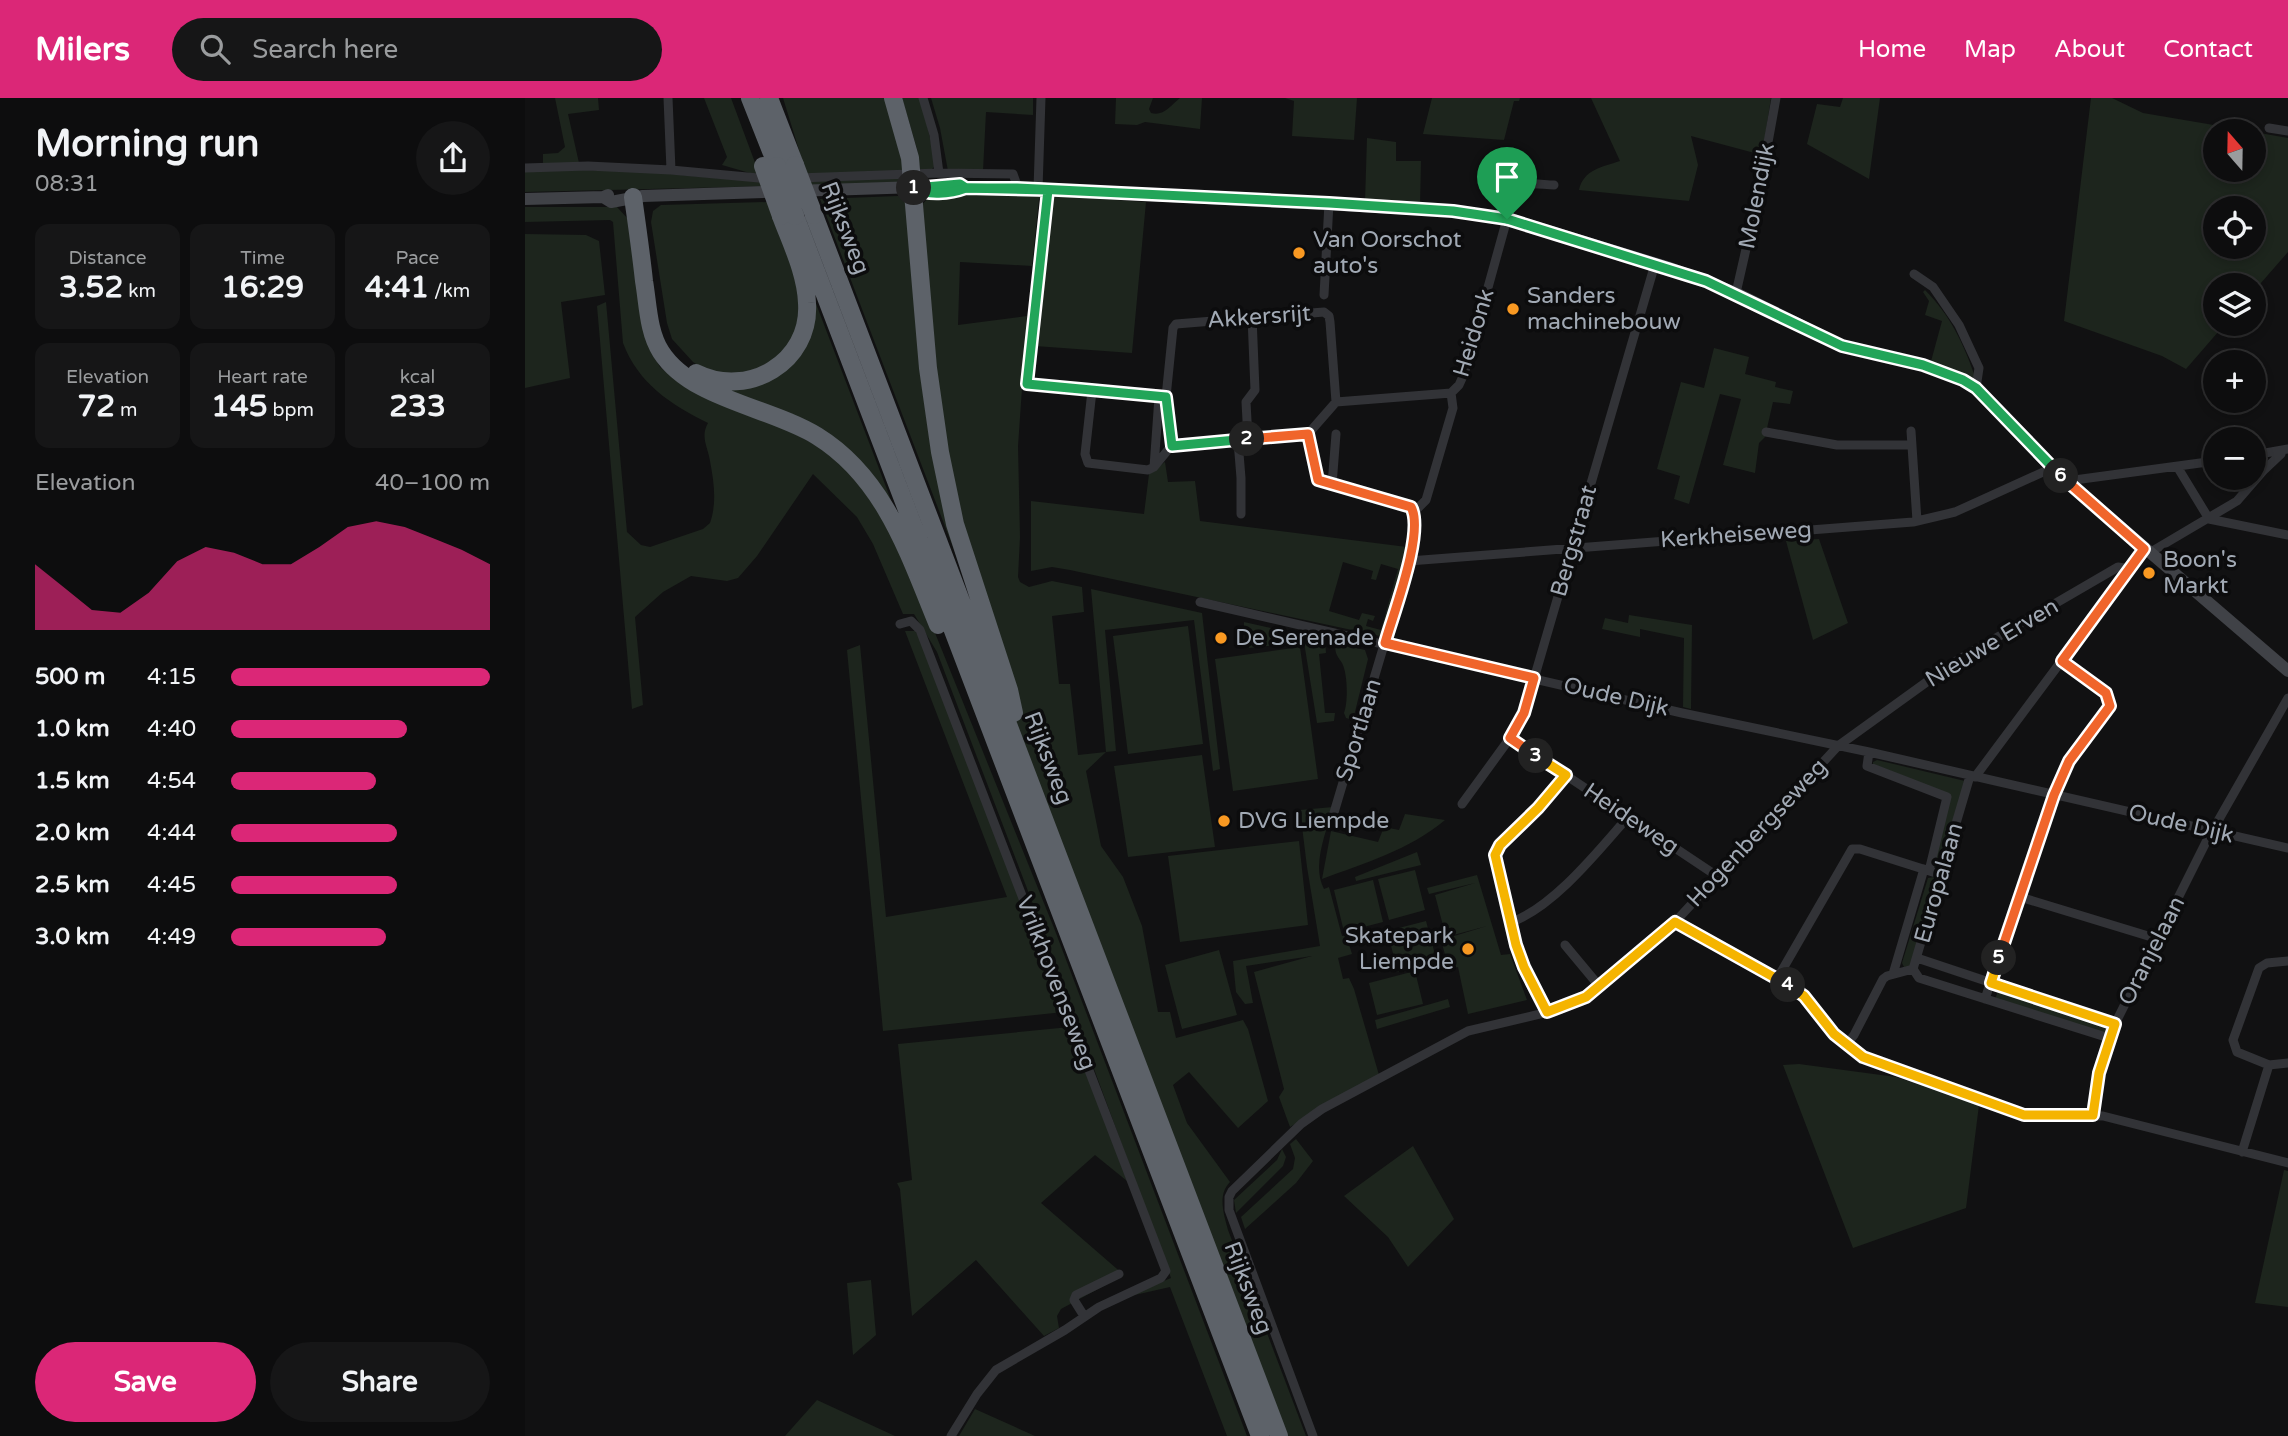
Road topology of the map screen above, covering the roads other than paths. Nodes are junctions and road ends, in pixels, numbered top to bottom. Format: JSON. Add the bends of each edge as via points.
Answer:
{"nodes":[{"id":1,"x":668,"y":98,"type":"edge"},
{"id":2,"x":745,"y":98,"type":"edge"},
{"id":3,"x":750,"y":98,"type":"edge"},
{"id":4,"x":769,"y":98,"type":"edge"},
{"id":5,"x":893,"y":98,"type":"edge"},
{"id":6,"x":923,"y":98,"type":"edge"},
{"id":7,"x":1041,"y":98,"type":"edge"},
{"id":8,"x":1776,"y":98,"type":"edge"},
{"id":9,"x":2269,"y":128,"type":"dead end"},
{"id":10,"x":2288,"y":131,"type":"edge"},
{"id":11,"x":770,"y":166,"type":"junction"},
{"id":12,"x":525,"y":168,"type":"edge"},
{"id":13,"x":671,"y":170,"type":"junction"},
{"id":14,"x":939,"y":173,"type":"junction"},
{"id":15,"x":913,"y":181,"type":"junction"},
{"id":16,"x":1555,"y":185,"type":"dead end"},
{"id":17,"x":1017,"y":188,"type":"junction"},
{"id":18,"x":1043,"y":189,"type":"junction"},
{"id":19,"x":638,"y":196,"type":"junction"},
{"id":20,"x":525,"y":199,"type":"edge"},
{"id":21,"x":1329,"y":203,"type":"junction"},
{"id":22,"x":788,"y":216,"type":"junction"},
{"id":23,"x":1507,"y":219,"type":"junction"},
{"id":24,"x":1655,"y":264,"type":"junction"},
{"id":25,"x":1914,"y":274,"type":"dead end"},
{"id":26,"x":1736,"y":293,"type":"junction"},
{"id":27,"x":1324,"y":295,"type":"dead end"},
{"id":28,"x":1252,"y":317,"type":"junction"},
{"id":29,"x":1976,"y":388,"type":"junction"},
{"id":30,"x":1092,"y":391,"type":"junction"},
{"id":31,"x":1451,"y":393,"type":"junction"},
{"id":32,"x":1162,"y":397,"type":"junction"},
{"id":33,"x":1336,"y":402,"type":"junction"},
{"id":34,"x":1911,"y":431,"type":"dead end"},
{"id":35,"x":1766,"y":432,"type":"dead end"},
{"id":36,"x":1308,"y":434,"type":"junction"},
{"id":37,"x":1336,"y":434,"type":"dead end"},
{"id":38,"x":1248,"y":439,"type":"junction"},
{"id":39,"x":1238,"y":440,"type":"junction"},
{"id":40,"x":1912,"y":445,"type":"junction"},
{"id":41,"x":1172,"y":446,"type":"junction"},
{"id":42,"x":2285,"y":449,"type":"edge"},
{"id":43,"x":2266,"y":452,"type":"edge"},
{"id":44,"x":2203,"y":463,"type":"edge"},
{"id":45,"x":1154,"y":467,"type":"junction"},
{"id":46,"x":2052,"y":468,"type":"junction"},
{"id":47,"x":2178,"y":468,"type":"junction"},
{"id":48,"x":2067,"y":481,"type":"junction"},
{"id":49,"x":1332,"y":485,"type":"junction"},
{"id":50,"x":1414,"y":512,"type":"junction"},
{"id":51,"x":1241,"y":514,"type":"dead end"},
{"id":52,"x":2209,"y":519,"type":"junction"},
{"id":53,"x":1917,"y":521,"type":"junction"},
{"id":54,"x":2288,"y":535,"type":"edge"},
{"id":55,"x":1572,"y":548,"type":"junction"},
{"id":56,"x":2147,"y":551,"type":"junction"},
{"id":57,"x":1409,"y":561,"type":"junction"},
{"id":58,"x":2130,"y":569,"type":"junction"},
{"id":59,"x":1200,"y":602,"type":"dead end"},
{"id":60,"x":900,"y":624,"type":"dead end"},
{"id":61,"x":1385,"y":643,"type":"junction"},
{"id":62,"x":2062,"y":661,"type":"junction"},
{"id":63,"x":2288,"y":671,"type":"edge"},
{"id":64,"x":1534,"y":678,"type":"junction"},
{"id":65,"x":2288,"y":698,"type":"edge"},
{"id":66,"x":1510,"y":738,"type":"junction"},
{"id":67,"x":1838,"y":746,"type":"junction"},
{"id":68,"x":1869,"y":752,"type":"junction"},
{"id":69,"x":1023,"y":762,"type":"junction"},
{"id":70,"x":1006,"y":770,"type":"junction"},
{"id":71,"x":1566,"y":775,"type":"junction"},
{"id":72,"x":1972,"y":777,"type":"junction"},
{"id":73,"x":2054,"y":795,"type":"junction"},
{"id":74,"x":1461,"y":804,"type":"dead end"},
{"id":75,"x":1333,"y":816,"type":"dead end"},
{"id":76,"x":1629,"y":817,"type":"junction"},
{"id":77,"x":2212,"y":832,"type":"junction"},
{"id":78,"x":2288,"y":848,"type":"edge"},
{"id":79,"x":1926,"y":870,"type":"junction"},
{"id":80,"x":1942,"y":875,"type":"junction"},
{"id":81,"x":1717,"y":876,"type":"junction"},
{"id":82,"x":2020,"y":897,"type":"junction"},
{"id":83,"x":1511,"y":922,"type":"junction"},
{"id":84,"x":1675,"y":922,"type":"junction"},
{"id":85,"x":2158,"y":939,"type":"junction"},
{"id":86,"x":1565,"y":945,"type":"dead end"},
{"id":87,"x":1917,"y":958,"type":"junction"},
{"id":88,"x":2288,"y":961,"type":"edge"},
{"id":89,"x":1913,"y":969,"type":"junction"},
{"id":90,"x":1893,"y":974,"type":"junction"},
{"id":91,"x":1777,"y":979,"type":"junction"},
{"id":92,"x":1991,"y":983,"type":"junction"},
{"id":93,"x":1600,"y":987,"type":"junction"},
{"id":94,"x":1985,"y":999,"type":"junction"},
{"id":95,"x":1547,"y":1012,"type":"junction"},
{"id":96,"x":2115,"y":1024,"type":"junction"},
{"id":97,"x":2109,"y":1038,"type":"junction"},
{"id":98,"x":1846,"y":1045,"type":"junction"},
{"id":99,"x":2288,"y":1063,"type":"edge"},
{"id":100,"x":2269,"y":1065,"type":"junction"},
{"id":101,"x":2093,"y":1115,"type":"junction"},
{"id":102,"x":2242,"y":1153,"type":"junction"},
{"id":103,"x":2288,"y":1163,"type":"edge"},
{"id":104,"x":1119,"y":1274,"type":"dead end"},
{"id":105,"x":1084,"y":1316,"type":"junction"},
{"id":106,"x":951,"y":1436,"type":"edge"},
{"id":107,"x":1260,"y":1436,"type":"edge"},
{"id":108,"x":1279,"y":1436,"type":"edge"},
{"id":109,"x":1313,"y":1436,"type":"edge"}],
"edges":[{"from":1,"to":13,"type":"street"},
{"from":2,"to":11,"type":"highway"},
{"from":3,"to":11,"type":"highway","name":"Rijksweg"},
{"from":4,"to":69,"type":"highway","name":"Rijksweg","bridge":true},
{"from":5,"to":15,"type":"highway"},
{"from":6,"to":14,"type":"street"},
{"from":7,"to":18,"type":"street"},
{"from":8,"to":26,"type":"street","name":"Molendijk"},
{"from":9,"to":10,"type":"street"},
{"from":11,"to":22,"type":"highway","name":"Rijksweg","bridge":true},
{"from":12,"to":13,"type":"street"},
{"from":13,"to":15,"type":"street","via":[[764,179]]},
{"from":14,"to":15,"type":"street"},
{"from":14,"to":17,"type":"street","via":[[1013,174]]},
{"from":15,"to":17,"type":"street"},
{"from":15,"to":19,"type":"street"},
{"from":15,"to":69,"type":"highway","via":[[928,368],[940,452],[955,524],[1009,690]]},
{"from":16,"to":23,"type":"street","name":"Heidonk","via":[[1520,185]]},
{"from":17,"to":18,"type":"street"},
{"from":18,"to":21,"type":"street"},
{"from":18,"to":30,"type":"street","via":[[1027,384]]},
{"from":19,"to":20,"type":"street"},
{"from":19,"to":22,"type":"highway","via":[[663,336],[687,368],[723,382],[769,373],[788,358],[805,328],[808,304]]},
{"from":19,"to":70,"type":"highway","via":[[649,311],[660,351],[694,384],[821,438],[869,484],[892,516],[971,705]]},
{"from":21,"to":23,"type":"street"},
{"from":21,"to":27,"type":"street"},
{"from":22,"to":70,"type":"highway","name":"Rijksweg"},
{"from":23,"to":24,"type":"street"},
{"from":23,"to":31,"type":"street","name":"Heidonk","via":[[1464,374]]},
{"from":24,"to":26,"type":"street"},
{"from":24,"to":55,"type":"street","name":"Bergstraat"},
{"from":25,"to":29,"type":"street","via":[[1933,286],[1964,334],[1979,368]]},
{"from":26,"to":29,"type":"street","via":[[1842,346],[1923,365]]},
{"from":28,"to":32,"type":"street","name":"Akkersrijt","via":[[1176,324]]},
{"from":28,"to":33,"type":"street","name":"Akkersrijt","via":[[1324,312],[1329,316]]},
{"from":28,"to":38,"type":"street","via":[[1255,390],[1246,402]]},
{"from":29,"to":46,"type":"street"},
{"from":30,"to":32,"type":"street"},
{"from":30,"to":45,"type":"street","via":[[1088,463]]},
{"from":31,"to":33,"type":"street"},
{"from":31,"to":50,"type":"street","name":"Heidonk","via":[[1453,408],[1426,500]]},
{"from":32,"to":41,"type":"street"},
{"from":32,"to":45,"type":"street"},
{"from":33,"to":36,"type":"street"},
{"from":34,"to":40,"type":"street"},
{"from":35,"to":40,"type":"street","via":[[1837,445]]},
{"from":36,"to":38,"type":"street"},
{"from":36,"to":49,"type":"street","via":[[1316,475]]},
{"from":37,"to":49,"type":"street"},
{"from":38,"to":39,"type":"street"},
{"from":39,"to":41,"type":"street"},
{"from":39,"to":51,"type":"street"},
{"from":40,"to":53,"type":"street"},
{"from":41,"to":45,"type":"street"},
{"from":42,"to":43,"type":"street"},
{"from":42,"to":52,"type":"street","via":[[2237,501]]},
{"from":44,"to":47,"type":"street"},
{"from":46,"to":48,"type":"street"},
{"from":46,"to":53,"type":"street","name":"Kerkheiseweg","via":[[1955,512]]},
{"from":47,"to":48,"type":"street"},
{"from":47,"to":52,"type":"street"},
{"from":48,"to":56,"type":"street"},
{"from":49,"to":50,"type":"street","via":[[1406,504]]},
{"from":50,"to":57,"type":"street","name":"Heidonk"},
{"from":52,"to":54,"type":"street"},
{"from":52,"to":56,"type":"street"},
{"from":53,"to":55,"type":"street","name":"Kerkheiseweg"},
{"from":55,"to":57,"type":"street","name":"Kerkheiseweg"},
{"from":55,"to":64,"type":"street","name":"Bergstraat"},
{"from":56,"to":58,"type":"street"},
{"from":56,"to":63,"type":"street"},
{"from":57,"to":61,"type":"street","name":"Heidonk"},
{"from":58,"to":62,"type":"street"},
{"from":58,"to":67,"type":"street","name":"Nieuwe Erven","via":[[2118,567],[1953,663]]},
{"from":59,"to":61,"type":"street","name":"Oude Dijk"},
{"from":60,"to":105,"type":"street","name":"Vrilkhovenseweg","via":[[911,621],[921,629],[1165,1269],[1161,1278]]},
{"from":61,"to":64,"type":"street","name":"Oude Dijk"},
{"from":61,"to":75,"type":"street","name":"Sportlaan"},
{"from":62,"to":72,"type":"street"},
{"from":62,"to":73,"type":"street","via":[[2106,693],[2110,706],[2069,761]]},
{"from":64,"to":66,"type":"street","name":"Bergstraat","via":[[1524,713]]},
{"from":64,"to":67,"type":"street","name":"Oude Dijk"},
{"from":65,"to":77,"type":"street","name":"Oranjelaan"},
{"from":66,"to":71,"type":"street","name":"Heideweg"},
{"from":66,"to":74,"type":"street","name":"Bergstraat"},
{"from":67,"to":68,"type":"street","name":"Oude Dijk"},
{"from":67,"to":81,"type":"street","name":"Hogenbergseweg"},
{"from":68,"to":72,"type":"street","name":"Oude Dijk"},
{"from":68,"to":79,"type":"street","name":"Europalaan","via":[[1867,766],[1947,797]]},
{"from":69,"to":108,"type":"highway","name":"Rijksweg"},
{"from":70,"to":107,"type":"highway","name":"Rijksweg"},
{"from":71,"to":76,"type":"street","name":"Heideweg"},
{"from":71,"to":83,"type":"street","via":[[1495,855]]},
{"from":72,"to":73,"type":"street","name":"Oude Dijk"},
{"from":72,"to":80,"type":"street","name":"Europalaan"},
{"from":73,"to":77,"type":"street","name":"Oude Dijk"},
{"from":73,"to":82,"type":"street"},
{"from":76,"to":81,"type":"street","name":"Heideweg"},
{"from":76,"to":83,"type":"street","via":[[1548,900]]},
{"from":77,"to":78,"type":"street","name":"Oude Dijk"},
{"from":77,"to":85,"type":"street","name":"Oranjelaan"},
{"from":79,"to":80,"type":"street"},
{"from":79,"to":90,"type":"street","name":"Europalaan"},
{"from":79,"to":91,"type":"street","via":[[1852,849]]},
{"from":80,"to":87,"type":"street","name":"Europalaan"},
{"from":81,"to":84,"type":"street","name":"Hogenbergseweg"},
{"from":82,"to":85,"type":"street"},
{"from":82,"to":92,"type":"street"},
{"from":83,"to":95,"type":"street","via":[[1524,967]]},
{"from":84,"to":91,"type":"street"},
{"from":84,"to":93,"type":"street","name":"Hogenbergseweg"},
{"from":85,"to":96,"type":"street","name":"Oranjelaan"},
{"from":86,"to":93,"type":"street"},
{"from":87,"to":89,"type":"street","name":"Europalaan"},
{"from":87,"to":92,"type":"street"},
{"from":88,"to":100,"type":"street","via":[[2259,968],[2233,1040],[2237,1052]]},
{"from":89,"to":90,"type":"street","name":"Europalaan"},
{"from":89,"to":94,"type":"street","via":[[1919,978]]},
{"from":90,"to":98,"type":"street","name":"Europalaan","via":[[1883,979]]},
{"from":91,"to":98,"type":"street","via":[[1804,996]]},
{"from":92,"to":94,"type":"street"},
{"from":92,"to":96,"type":"street"},
{"from":93,"to":95,"type":"street","name":"Hogenbergseweg","via":[[1573,1004]]},
{"from":94,"to":97,"type":"street"},
{"from":95,"to":109,"type":"street","name":"Hogenbergseweg","via":[[1468,1031],[1322,1110],[1301,1124],[1232,1191],[1229,1210]]},
{"from":96,"to":97,"type":"street","name":"Oranjelaan"},
{"from":97,"to":101,"type":"street","name":"Oranjelaan"},
{"from":98,"to":101,"type":"street","via":[[1863,1057],[2024,1115]]},
{"from":99,"to":100,"type":"street"},
{"from":100,"to":102,"type":"street"},
{"from":101,"to":102,"type":"street"},
{"from":102,"to":103,"type":"street"},
{"from":104,"to":105,"type":"street","via":[[1076,1295]]},
{"from":105,"to":106,"type":"street","name":"Vrilkhovenseweg","via":[[996,1370]]}]}
